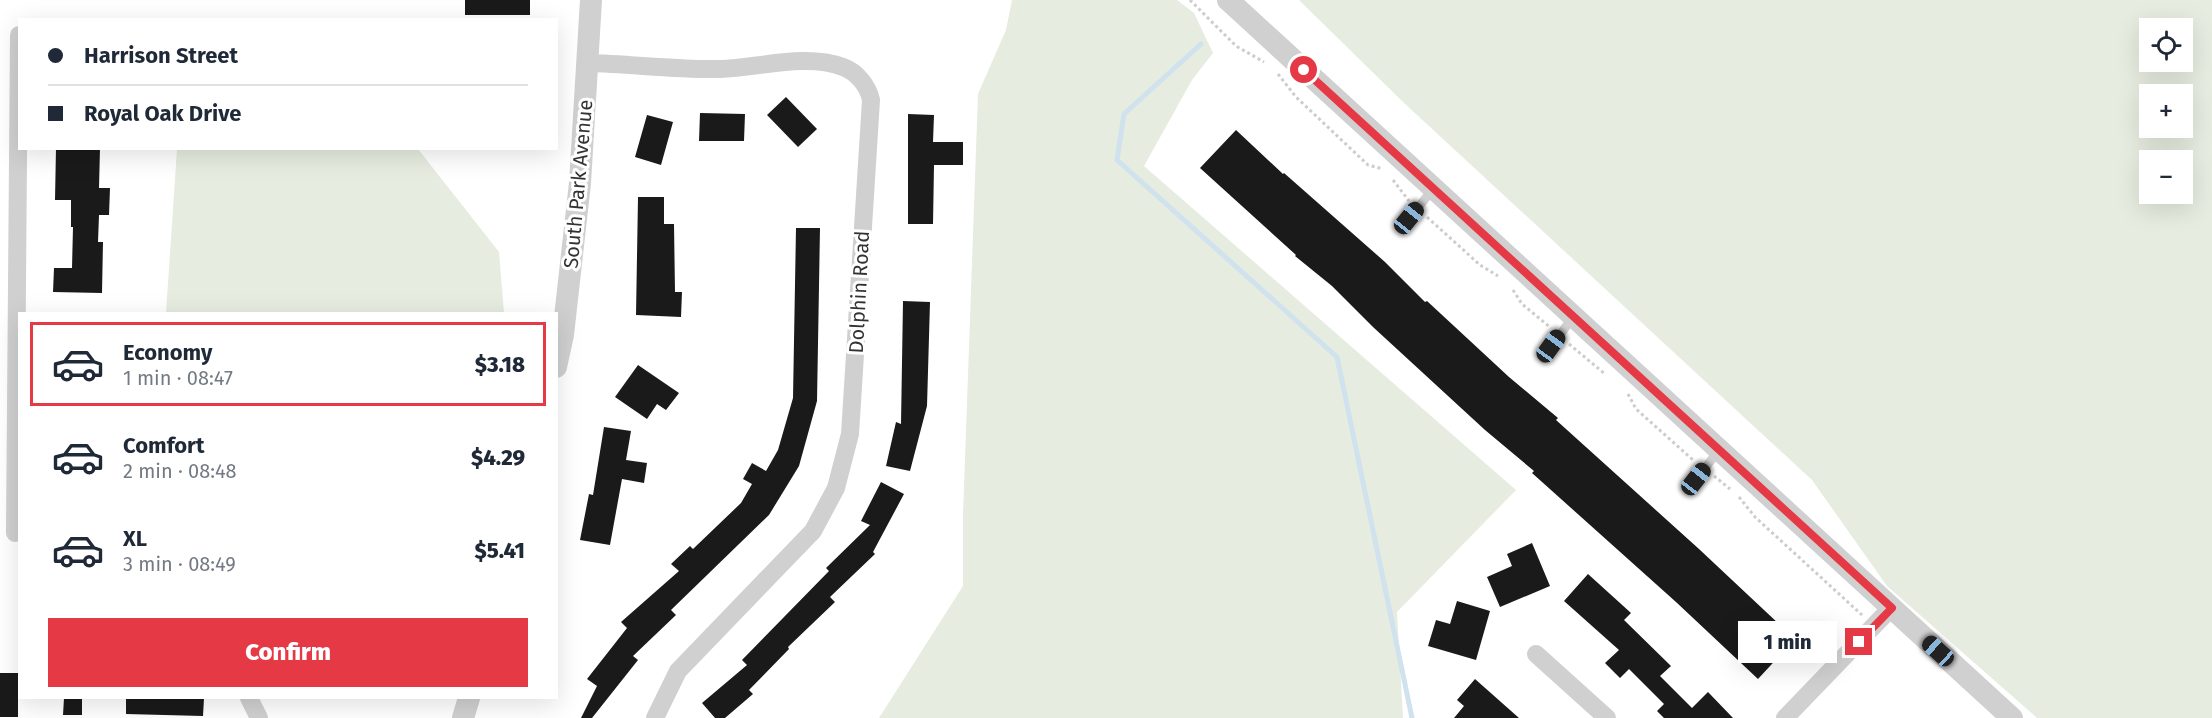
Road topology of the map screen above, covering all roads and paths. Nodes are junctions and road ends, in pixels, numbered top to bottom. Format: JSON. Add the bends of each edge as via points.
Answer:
{"nodes":[{"id":1,"x":591,"y":0,"type":"edge"},
{"id":2,"x":1190,"y":0,"type":"edge"},
{"id":3,"x":1228,"y":0,"type":"edge"},
{"id":4,"x":588,"y":63,"type":"junction"},
{"id":5,"x":18,"y":106,"type":"edge"},
{"id":6,"x":1387,"y":170,"type":"dead end"},
{"id":7,"x":1392,"y":178,"type":"dead end"},
{"id":8,"x":1433,"y":189,"type":"junction"},
{"id":9,"x":1417,"y":208,"type":"junction"},
{"id":10,"x":1401,"y":229,"type":"dead end"},
{"id":11,"x":1499,"y":276,"type":"dead end"},
{"id":12,"x":1508,"y":282,"type":"dead end"},
{"id":13,"x":1573,"y":316,"type":"junction"},
{"id":14,"x":1559,"y":335,"type":"junction"},
{"id":15,"x":558,"y":358,"type":"edge"},
{"id":16,"x":1543,"y":358,"type":"dead end"},
{"id":17,"x":1607,"y":376,"type":"dead end"},
{"id":18,"x":1624,"y":386,"type":"dead end"},
{"id":19,"x":1719,"y":450,"type":"junction"},
{"id":20,"x":1704,"y":469,"type":"junction"},
{"id":21,"x":1688,"y":490,"type":"dead end"},
{"id":22,"x":12,"y":533,"type":"edge"},
{"id":23,"x":1892,"y":608,"type":"junction"},
{"id":24,"x":1863,"y":616,"type":"dead end"},
{"id":25,"x":1536,"y":654,"type":"dead end"},
{"id":26,"x":250,"y":699,"type":"edge"},
{"id":27,"x":469,"y":699,"type":"edge"},
{"id":28,"x":259,"y":718,"type":"edge"},
{"id":29,"x":463,"y":718,"type":"edge"},
{"id":30,"x":656,"y":718,"type":"edge"},
{"id":31,"x":1607,"y":718,"type":"edge"},
{"id":32,"x":1785,"y":718,"type":"edge"},
{"id":33,"x":2012,"y":718,"type":"edge"}],
"edges":[{"from":1,"to":4,"type":"street","name":"South Park Avenue"},
{"from":2,"to":6,"type":"path","via":[[1236,46],[1271,66],[1296,97],[1368,165]]},
{"from":3,"to":8,"type":"street"},
{"from":4,"to":15,"type":"street","name":"South Park Avenue","via":[[580,183]]},
{"from":4,"to":30,"type":"street","name":"Dolphin Road","via":[[721,69],[821,62],[845,67],[853,73],[871,100],[850,434],[836,488],[813,531],[678,671]]},
{"from":5,"to":22,"type":"street"},
{"from":7,"to":9,"type":"path"},
{"from":8,"to":9,"type":"lane"},
{"from":8,"to":13,"type":"street"},
{"from":9,"to":10,"type":"lane"},
{"from":9,"to":11,"type":"path","via":[[1480,265]]},
{"from":12,"to":14,"type":"path","via":[[1522,304]]},
{"from":13,"to":14,"type":"lane"},
{"from":13,"to":19,"type":"street"},
{"from":14,"to":16,"type":"lane"},
{"from":14,"to":17,"type":"path"},
{"from":18,"to":20,"type":"path","via":[[1636,409]]},
{"from":19,"to":20,"type":"lane"},
{"from":19,"to":23,"type":"street"},
{"from":20,"to":21,"type":"lane"},
{"from":20,"to":24,"type":"path","via":[[1737,494],[1755,518]]},
{"from":23,"to":32,"type":"street"},
{"from":23,"to":33,"type":"street"},
{"from":25,"to":31,"type":"street"},
{"from":26,"to":28,"type":"street"},
{"from":27,"to":29,"type":"street"}]}
